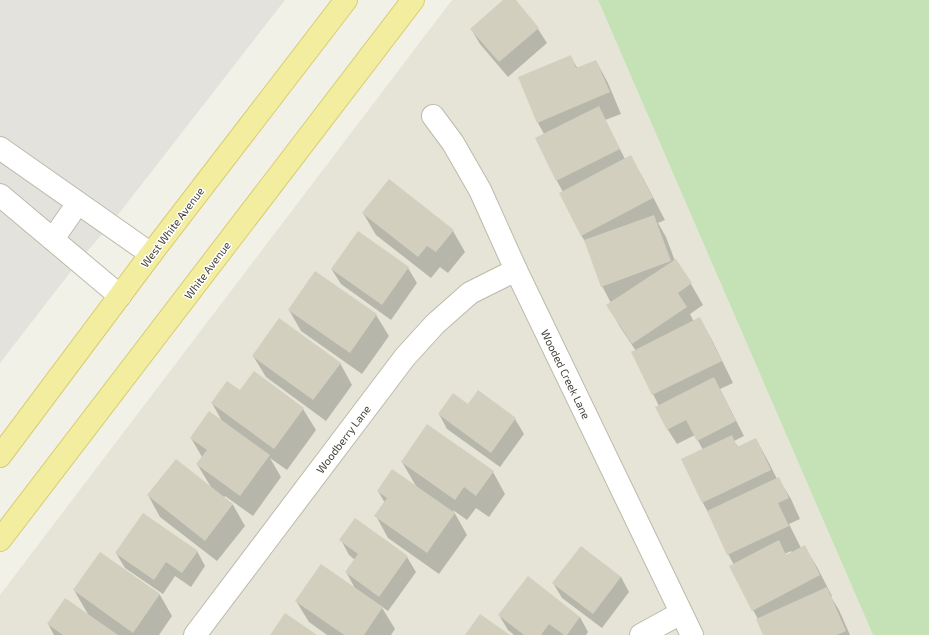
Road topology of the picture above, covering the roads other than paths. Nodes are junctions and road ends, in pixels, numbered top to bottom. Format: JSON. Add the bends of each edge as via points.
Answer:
{"nodes":[{"id":1,"x":346,"y":0,"type":"edge"},
{"id":2,"x":413,"y":0,"type":"edge"},
{"id":3,"x":433,"y":116,"type":"dead end"},
{"id":4,"x":0,"y":148,"type":"edge"},
{"id":5,"x":0,"y":195,"type":"edge"},
{"id":6,"x":78,"y":203,"type":"junction"},
{"id":7,"x":53,"y":239,"type":"junction"},
{"id":8,"x":151,"y":254,"type":"junction"},
{"id":9,"x":516,"y":270,"type":"junction"},
{"id":10,"x":120,"y":296,"type":"junction"},
{"id":11,"x":0,"y":456,"type":"edge"},
{"id":12,"x":0,"y":540,"type":"edge"},
{"id":13,"x":682,"y":613,"type":"junction"},
{"id":14,"x":195,"y":635,"type":"edge"},
{"id":15,"x":641,"y":635,"type":"edge"},
{"id":16,"x":692,"y":635,"type":"edge"}],
"edges":[{"from":1,"to":8,"type":"main road","name":"West White Avenue"},
{"from":2,"to":12,"type":"main road","name":"White Avenue"},
{"from":3,"to":9,"type":"street","name":"Wooded Creek Lane","via":[[453,143],[480,190]]},
{"from":4,"to":6,"type":"street"},
{"from":5,"to":7,"type":"street"},
{"from":6,"to":7,"type":"street"},
{"from":6,"to":8,"type":"street"},
{"from":7,"to":10,"type":"street"},
{"from":8,"to":10,"type":"main road","name":"West White Avenue"},
{"from":9,"to":13,"type":"street","name":"Wooded Creek Lane"},
{"from":9,"to":14,"type":"street","name":"Woodberry Lane","via":[[470,293],[435,324],[405,357]]},
{"from":10,"to":11,"type":"main road","name":"West White Avenue"},
{"from":13,"to":15,"type":"street"},
{"from":13,"to":16,"type":"street","name":"Wooded Creek Lane"}]}
